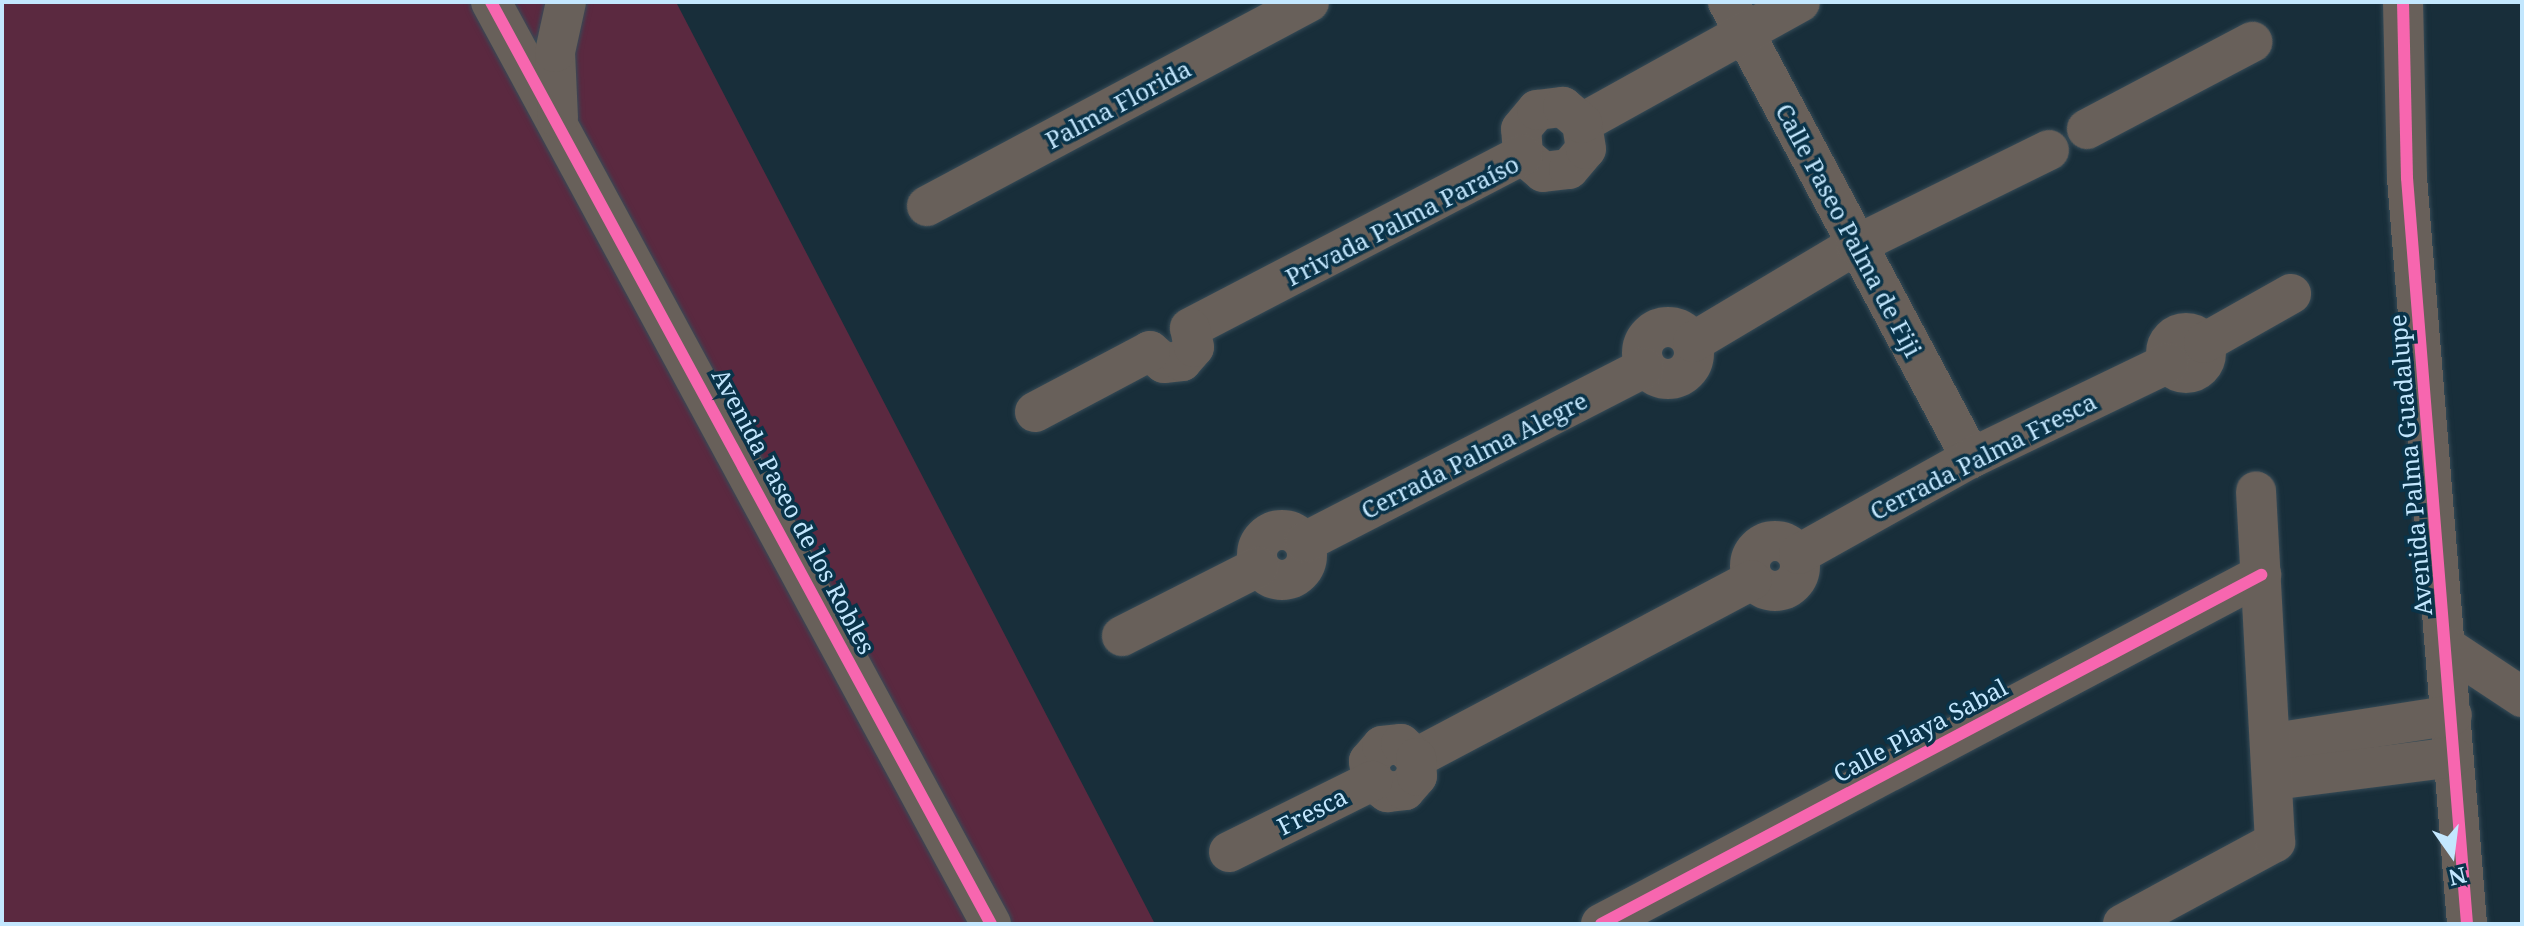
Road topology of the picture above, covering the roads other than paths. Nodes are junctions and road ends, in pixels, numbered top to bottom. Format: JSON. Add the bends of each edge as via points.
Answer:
{"nodes":[{"id":1,"x":491,"y":2,"type":"edge"},
{"id":2,"x":566,"y":2,"type":"edge"},
{"id":3,"x":1309,"y":2,"type":"edge"},
{"id":4,"x":1800,"y":2,"type":"edge"},
{"id":5,"x":2403,"y":2,"type":"edge"},
{"id":6,"x":1736,"y":17,"type":"edge"},
{"id":7,"x":2252,"y":42,"type":"dead end"},
{"id":8,"x":558,"y":118,"type":"junction"},
{"id":9,"x":927,"y":206,"type":"dead end"},
{"id":10,"x":1856,"y":245,"type":"junction"},
{"id":11,"x":2291,"y":294,"type":"dead end"},
{"id":12,"x":1035,"y":412,"type":"dead end"},
{"id":13,"x":1971,"y":458,"type":"junction"},
{"id":14,"x":2256,"y":492,"type":"dead end"},
{"id":15,"x":2261,"y":575,"type":"junction"},
{"id":16,"x":1122,"y":636,"type":"dead end"},
{"id":17,"x":2448,"y":648,"type":"junction"},
{"id":18,"x":2522,"y":697,"type":"edge"},
{"id":19,"x":2452,"y":715,"type":"junction"},
{"id":20,"x":2453,"y":757,"type":"junction"},
{"id":21,"x":2274,"y":762,"type":"junction"},
{"id":22,"x":1372,"y":781,"type":"joint"},
{"id":23,"x":1229,"y":852,"type":"dead end"},
{"id":24,"x":991,"y":924,"type":"edge"},
{"id":25,"x":1601,"y":924,"type":"edge"},
{"id":26,"x":2123,"y":924,"type":"edge"},
{"id":27,"x":2467,"y":924,"type":"edge"}],
"edges":[{"from":1,"to":8,"type":"street","name":"Avenida Paseo de los Robles"},
{"from":2,"to":8,"type":"street","via":[[555,52]]},
{"from":3,"to":9,"type":"street","name":"Palma Florida"},
{"from":4,"to":6,"type":"street"},
{"from":5,"to":17,"type":"street","name":"Avenida Palma Guadalupe","via":[[2407,178]]},
{"from":6,"to":10,"type":"street","name":"Calle Paseo Palma de Fiji"},
{"from":6,"to":12,"type":"street","name":"Privada Palma Paraíso","via":[[1582,123],[1563,107],[1537,110],[1521,129],[1523,155],[1190,328],[1177,319],[1159,321],[1149,334],[1150,351]]},
{"from":7,"to":10,"type":"street","name":"Cerrada Palma Alegre","via":[[2087,129],[2074,118],[2057,121],[2047,134],[2049,150]]},
{"from":8,"to":24,"type":"street","name":"Avenida Paseo de los Robles"},
{"from":10,"to":13,"type":"street","name":"Calle Paseo Palma de Fiji"},
{"from":10,"to":16,"type":"street","name":"Cerrada Palma Alegre","via":[[1693,342],[1694,362],[1681,377],[1661,379],[1644,368],[1305,542],[1289,530],[1269,531],[1256,547],[1258,567]]},
{"from":11,"to":13,"type":"street","name":"Cerrada Palma Fresca","via":[[2204,343],[2192,333],[2176,335],[2166,347],[2168,363]]},
{"from":13,"to":22,"type":"street","name":"Cerrada Palma Fresca","via":[[1799,554],[1783,541],[1762,543],[1749,559],[1752,580],[1416,758],[1401,744],[1382,746],[1369,761]]},
{"from":14,"to":15,"type":"street"},
{"from":15,"to":21,"type":"street"},
{"from":15,"to":25,"type":"street","name":"Calle Playa Sabal"},
{"from":17,"to":18,"type":"street"},
{"from":17,"to":19,"type":"street","name":"Avenida Palma Guadalupe"},
{"from":19,"to":20,"type":"street","name":"Avenida Palma Guadalupe"},
{"from":19,"to":21,"type":"street"},
{"from":20,"to":21,"type":"street"},
{"from":20,"to":27,"type":"street","name":"Avenida Palma Guadalupe"},
{"from":21,"to":26,"type":"street","via":[[2275,842]]},
{"from":22,"to":23,"type":"street","name":"Fresca"}]}
